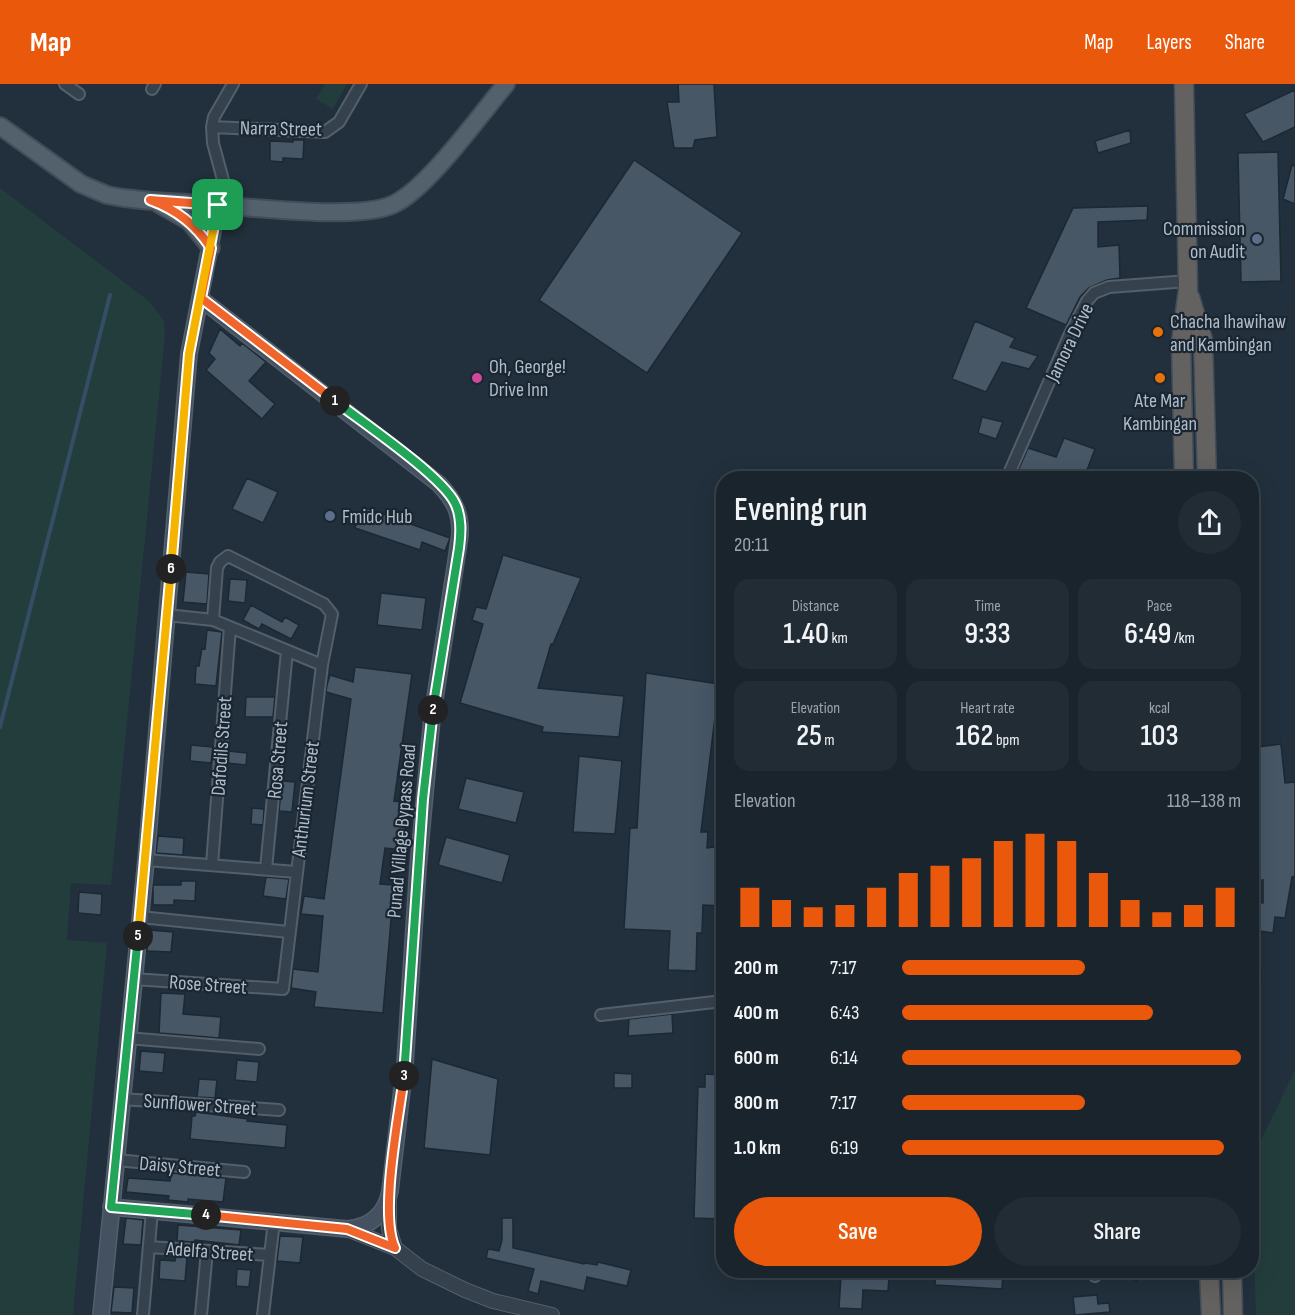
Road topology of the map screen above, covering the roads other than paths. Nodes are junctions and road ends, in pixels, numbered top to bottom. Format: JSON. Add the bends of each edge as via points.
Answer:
{"nodes":[{"id":1,"x":65,"y":84,"type":"edge"},
{"id":2,"x":233,"y":84,"type":"edge"},
{"id":3,"x":361,"y":84,"type":"edge"},
{"id":4,"x":506,"y":84,"type":"edge"},
{"id":5,"x":1184,"y":84,"type":"edge"},
{"id":6,"x":78,"y":94,"type":"dead end"},
{"id":7,"x":0,"y":126,"type":"edge"},
{"id":8,"x":212,"y":127,"type":"junction"},
{"id":9,"x":150,"y":200,"type":"junction"},
{"id":10,"x":218,"y":205,"type":"junction"},
{"id":11,"x":211,"y":248,"type":"junction"},
{"id":12,"x":1188,"y":285,"type":"junction"},
{"id":13,"x":201,"y":298,"type":"junction"},
{"id":14,"x":1010,"y":471,"type":"edge"},
{"id":15,"x":1184,"y":471,"type":"edge"},
{"id":16,"x":1207,"y":471,"type":"edge"},
{"id":17,"x":167,"y":615,"type":"junction"},
{"id":18,"x":213,"y":620,"type":"junction"},
{"id":19,"x":230,"y":627,"type":"junction"},
{"id":20,"x":287,"y":651,"type":"junction"},
{"id":21,"x":322,"y":665,"type":"junction"},
{"id":22,"x":146,"y":860,"type":"junction"},
{"id":23,"x":212,"y":865,"type":"junction"},
{"id":24,"x":266,"y":869,"type":"junction"},
{"id":25,"x":296,"y":872,"type":"junction"},
{"id":26,"x":140,"y":917,"type":"junction"},
{"id":27,"x":289,"y":932,"type":"junction"},
{"id":28,"x":134,"y":979,"type":"junction"},
{"id":29,"x":283,"y":989,"type":"joint"},
{"id":30,"x":716,"y":1002,"type":"edge"},
{"id":31,"x":601,"y":1016,"type":"dead end"},
{"id":32,"x":127,"y":1038,"type":"junction"},
{"id":33,"x":259,"y":1049,"type":"dead end"},
{"id":34,"x":122,"y":1099,"type":"junction"},
{"id":35,"x":279,"y":1110,"type":"dead end"},
{"id":36,"x":116,"y":1160,"type":"junction"},
{"id":37,"x":244,"y":1172,"type":"dead end"},
{"id":38,"x":389,"y":1199,"type":"junction"},
{"id":39,"x":111,"y":1207,"type":"junction"},
{"id":40,"x":152,"y":1210,"type":"junction"},
{"id":41,"x":274,"y":1221,"type":"junction"},
{"id":42,"x":347,"y":1229,"type":"junction"},
{"id":43,"x":149,"y":1247,"type":"junction"},
{"id":44,"x":395,"y":1248,"type":"junction"},
{"id":45,"x":207,"y":1251,"type":"junction"},
{"id":46,"x":270,"y":1255,"type":"junction"},
{"id":47,"x":1209,"y":1278,"type":"edge"},
{"id":48,"x":1232,"y":1278,"type":"edge"},
{"id":49,"x":101,"y":1315,"type":"edge"},
{"id":50,"x":143,"y":1315,"type":"edge"},
{"id":51,"x":201,"y":1315,"type":"edge"},
{"id":52,"x":263,"y":1315,"type":"edge"},
{"id":53,"x":552,"y":1315,"type":"edge"},
{"id":54,"x":1211,"y":1315,"type":"edge"},
{"id":55,"x":1233,"y":1315,"type":"edge"}],
"edges":[{"from":1,"to":6,"type":"street"},
{"from":2,"to":8,"type":"street"},
{"from":3,"to":8,"type":"street","name":"Narra Street","via":[[339,122],[325,132]]},
{"from":4,"to":10,"type":"main road","via":[[426,179],[394,204],[360,211]]},
{"from":5,"to":12,"type":"highway"},
{"from":7,"to":9,"type":"main road","via":[[89,189],[116,197]]},
{"from":8,"to":10,"type":"street","via":[[224,180]]},
{"from":9,"to":10,"type":"main road"},
{"from":9,"to":11,"type":"main road","via":[[189,221]]},
{"from":10,"to":11,"type":"main road"},
{"from":11,"to":13,"type":"main road"},
{"from":12,"to":14,"type":"street","name":"Jamora Drive","via":[[1109,286],[1094,293],[1069,336]]},
{"from":12,"to":15,"type":"highway","via":[[1181,342]]},
{"from":12,"to":16,"type":"highway","via":[[1203,340]]},
{"from":13,"to":17,"type":"main road","via":[[189,354]]},
{"from":13,"to":38,"type":"main road","name":"Punad Village Bypass Road","via":[[418,466],[448,493],[461,524],[423,799],[405,1064]]},
{"from":17,"to":18,"type":"street"},
{"from":17,"to":22,"type":"main road"},
{"from":18,"to":19,"type":"street"},
{"from":18,"to":21,"type":"street","name":"Anthurium Street","via":[[217,568],[228,556],[331,610]]},
{"from":19,"to":20,"type":"street"},
{"from":19,"to":23,"type":"street","name":"Dafodils Street"},
{"from":20,"to":21,"type":"street"},
{"from":20,"to":24,"type":"street","name":"Rosa Street"},
{"from":21,"to":25,"type":"street","name":"Anthurium Street"},
{"from":22,"to":23,"type":"street"},
{"from":22,"to":26,"type":"main road"},
{"from":23,"to":24,"type":"street"},
{"from":24,"to":25,"type":"street"},
{"from":25,"to":27,"type":"street","name":"Anthurium Street"},
{"from":26,"to":27,"type":"street"},
{"from":26,"to":28,"type":"main road"},
{"from":27,"to":29,"type":"street","name":"Anthurium Street"},
{"from":28,"to":29,"type":"street","name":"Rose Street"},
{"from":28,"to":32,"type":"main road"},
{"from":30,"to":31,"type":"street"},
{"from":32,"to":33,"type":"street"},
{"from":32,"to":34,"type":"main road"},
{"from":34,"to":35,"type":"street","name":"Sunflower Street"},
{"from":34,"to":36,"type":"main road"},
{"from":36,"to":37,"type":"street","name":"Daisy Street"},
{"from":36,"to":39,"type":"main road"},
{"from":38,"to":42,"type":"main road","via":[[375,1219]]},
{"from":38,"to":44,"type":"street","via":[[389,1229]]},
{"from":39,"to":40,"type":"main road"},
{"from":39,"to":49,"type":"main road"},
{"from":40,"to":41,"type":"main road"},
{"from":40,"to":43,"type":"street"},
{"from":41,"to":42,"type":"main road"},
{"from":41,"to":46,"type":"street"},
{"from":42,"to":44,"type":"street"},
{"from":43,"to":45,"type":"street","name":"Adelfa Street"},
{"from":43,"to":50,"type":"street"},
{"from":44,"to":53,"type":"street","via":[[422,1269],[465,1290]]},
{"from":45,"to":46,"type":"street","name":"Adelfa Street"},
{"from":45,"to":51,"type":"street"},
{"from":46,"to":52,"type":"street"},
{"from":47,"to":54,"type":"highway"},
{"from":48,"to":55,"type":"highway"}]}
